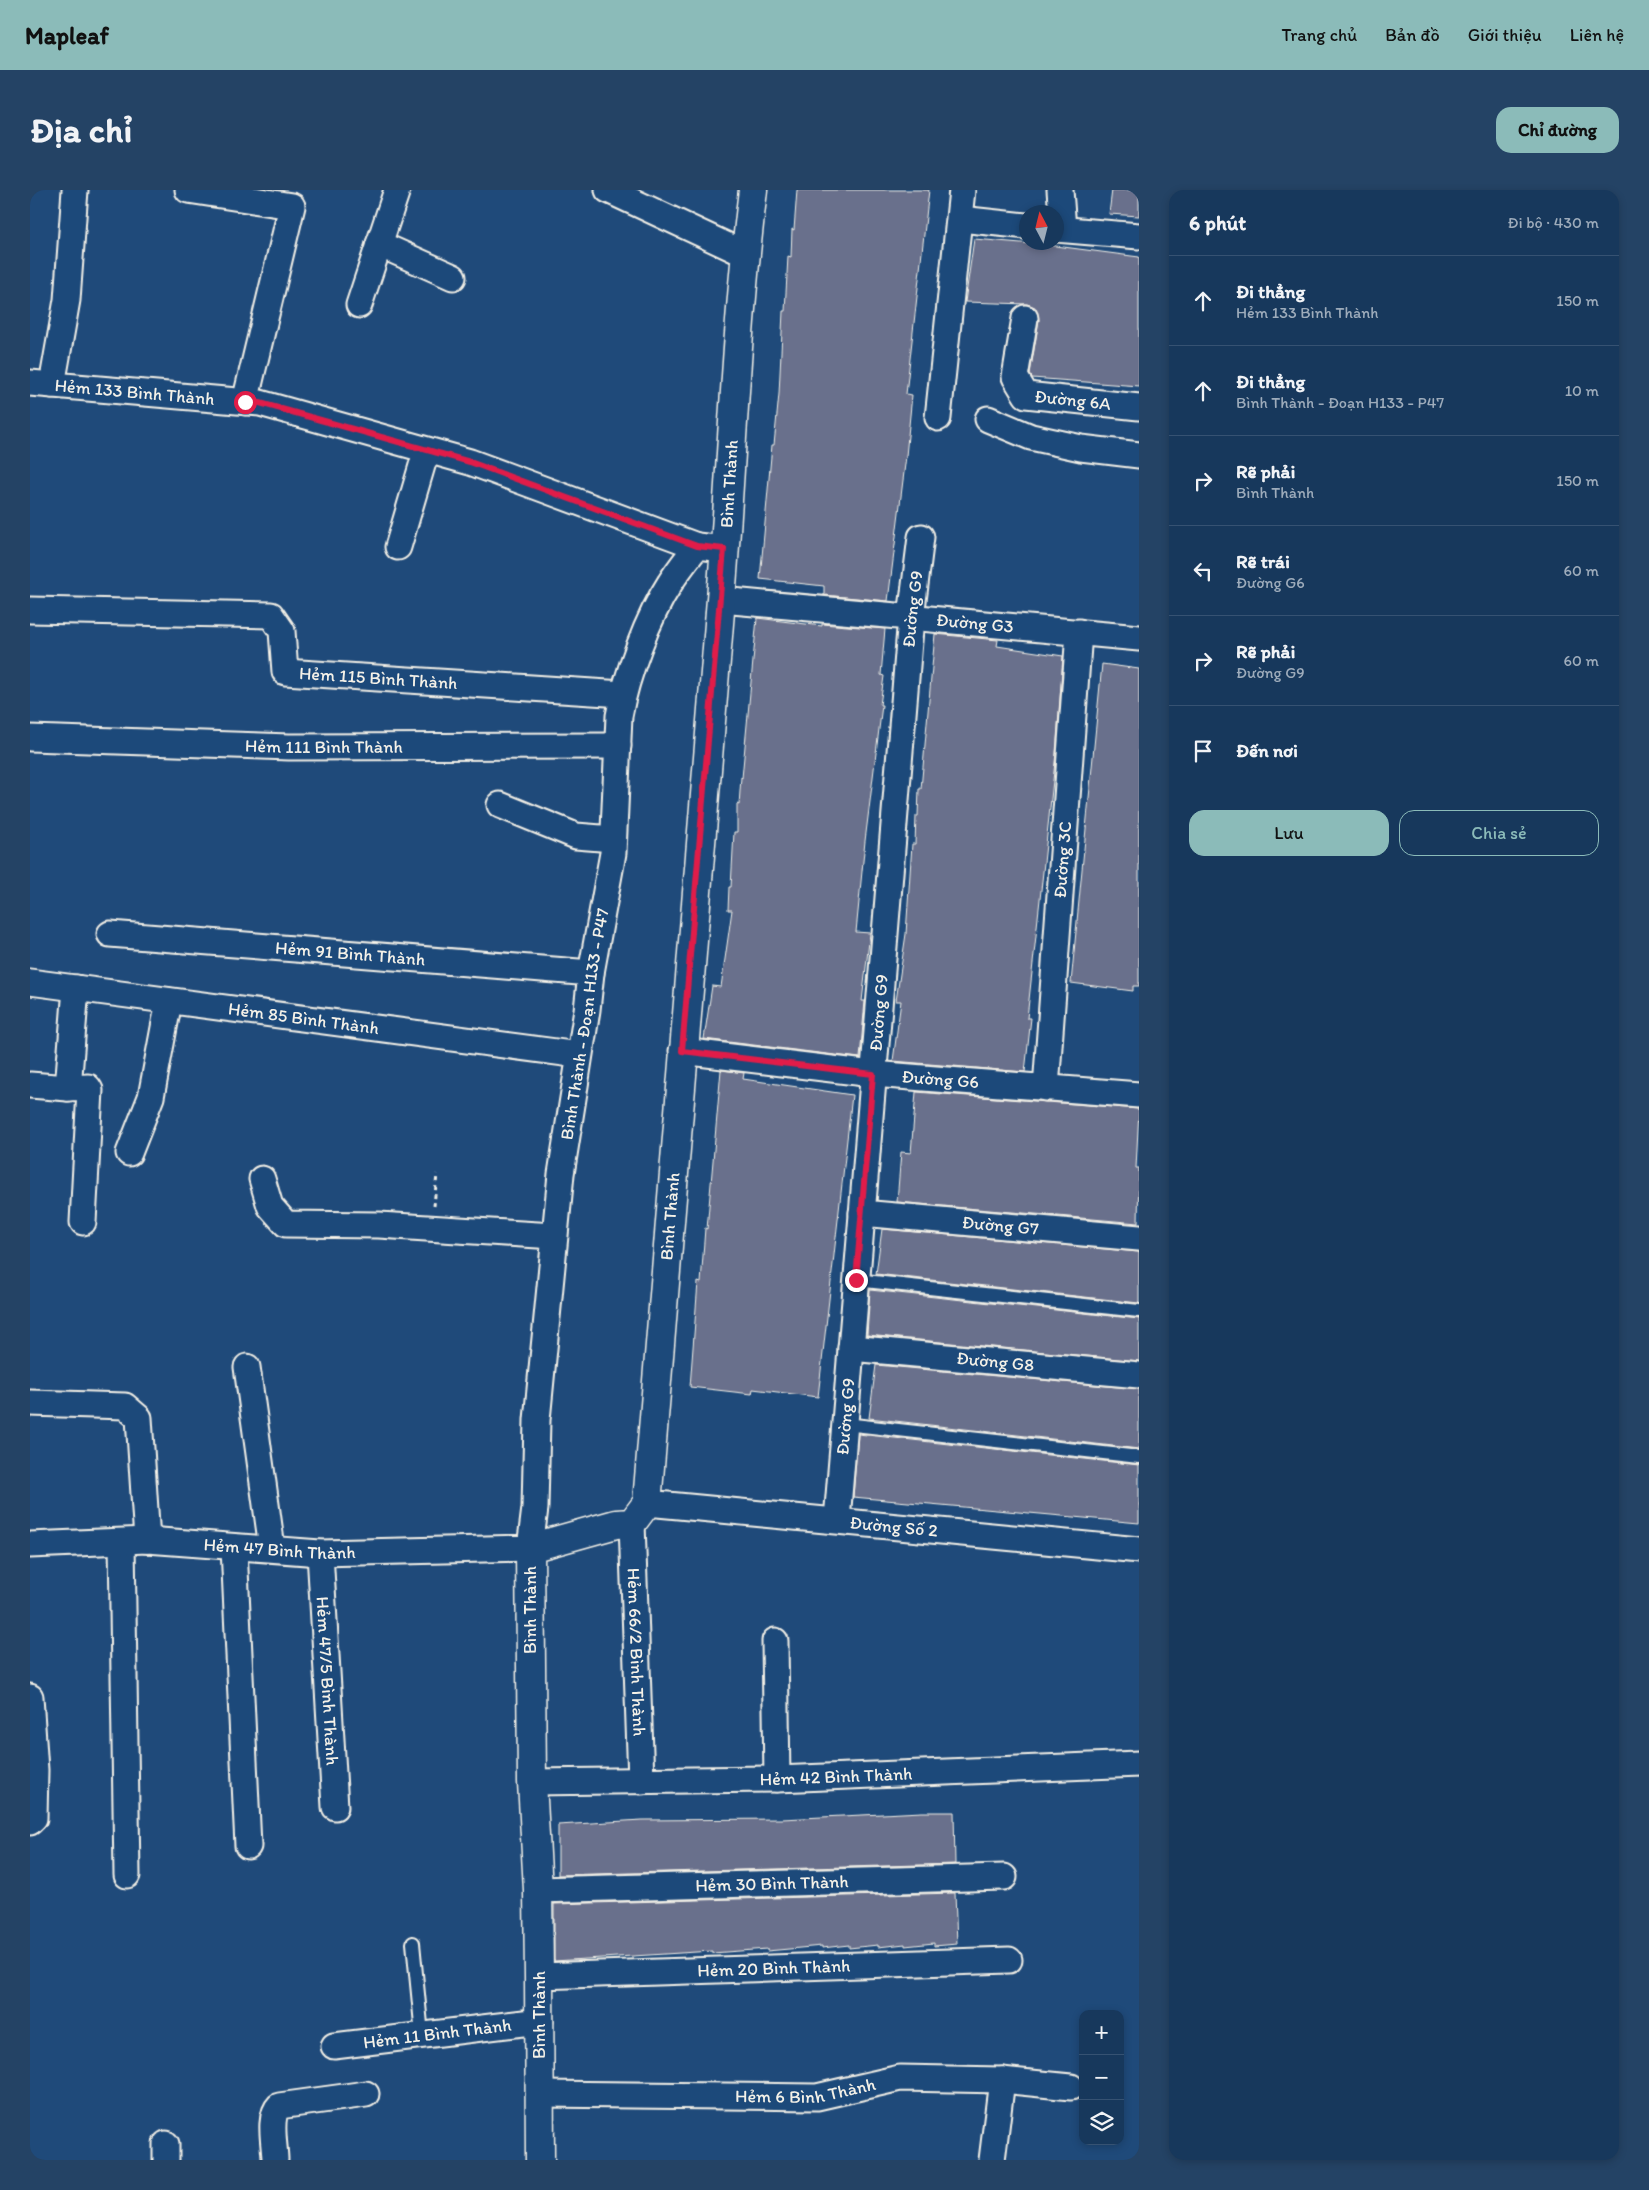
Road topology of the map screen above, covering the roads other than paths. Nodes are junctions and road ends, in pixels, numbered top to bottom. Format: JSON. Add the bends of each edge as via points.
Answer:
{"nodes":[{"id":1,"x":74,"y":190,"type":"edge"},
{"id":2,"x":188,"y":190,"type":"edge"},
{"id":3,"x":397,"y":190,"type":"edge"},
{"id":4,"x":608,"y":190,"type":"edge"},
{"id":5,"x":753,"y":190,"type":"edge"},
{"id":6,"x":962,"y":190,"type":"edge"},
{"id":7,"x":1060,"y":190,"type":"edge"},
{"id":8,"x":1060,"y":205,"type":"edge"},
{"id":9,"x":960,"y":219,"type":"junction"},
{"id":10,"x":1019,"y":225,"type":"edge"},
{"id":11,"x":1064,"y":229,"type":"edge"},
{"id":12,"x":1139,"y":236,"type":"edge"},
{"id":13,"x":379,"y":244,"type":"junction"},
{"id":14,"x":745,"y":254,"type":"junction"},
{"id":15,"x":453,"y":277,"type":"dead end"},
{"id":16,"x":359,"y":305,"type":"dead end"},
{"id":17,"x":1025,"y":318,"type":"dead end"},
{"id":18,"x":41,"y":384,"type":"edge"},
{"id":19,"x":245,"y":402,"type":"junction"},
{"id":20,"x":1139,"y":407,"type":"edge"},
{"id":21,"x":938,"y":418,"type":"dead end"},
{"id":22,"x":988,"y":419,"type":"dead end"},
{"id":23,"x":426,"y":452,"type":"junction"},
{"id":24,"x":1139,"y":455,"type":"edge"},
{"id":25,"x":921,"y":537,"type":"dead end"},
{"id":26,"x":697,"y":546,"type":"junction"},
{"id":27,"x":398,"y":547,"type":"dead end"},
{"id":28,"x":724,"y":549,"type":"junction"},
{"id":29,"x":721,"y":600,"type":"junction"},
{"id":30,"x":30,"y":610,"type":"edge"},
{"id":31,"x":911,"y":617,"type":"junction"},
{"id":32,"x":1079,"y":632,"type":"junction"},
{"id":33,"x":1139,"y":638,"type":"edge"},
{"id":34,"x":623,"y":694,"type":"junction"},
{"id":35,"x":30,"y":738,"type":"edge"},
{"id":36,"x":618,"y":746,"type":"junction"},
{"id":37,"x":500,"y":805,"type":"dead end"},
{"id":38,"x":613,"y":839,"type":"junction"},
{"id":39,"x":110,"y":934,"type":"dead end"},
{"id":40,"x":591,"y":973,"type":"junction"},
{"id":41,"x":30,"y":982,"type":"edge"},
{"id":42,"x":76,"y":988,"type":"junction"},
{"id":43,"x":169,"y":1000,"type":"junction"},
{"id":44,"x":682,"y":1051,"type":"junction"},
{"id":45,"x":579,"y":1055,"type":"junction"},
{"id":46,"x":873,"y":1074,"type":"junction"},
{"id":47,"x":30,"y":1085,"type":"edge"},
{"id":48,"x":68,"y":1088,"type":"junction"},
{"id":49,"x":1046,"y":1088,"type":"junction"},
{"id":50,"x":1139,"y":1095,"type":"edge"},
{"id":51,"x":129,"y":1153,"type":"dead end"},
{"id":52,"x":262,"y":1179,"type":"dead end"},
{"id":53,"x":862,"y":1214,"type":"junction"},
{"id":54,"x":83,"y":1222,"type":"dead end"},
{"id":55,"x":554,"y":1236,"type":"junction"},
{"id":56,"x":1139,"y":1238,"type":"edge"},
{"id":57,"x":856,"y":1280,"type":"junction"},
{"id":58,"x":1139,"y":1311,"type":"edge"},
{"id":59,"x":851,"y":1348,"type":"junction"},
{"id":60,"x":247,"y":1368,"type":"dead end"},
{"id":61,"x":1139,"y":1375,"type":"edge"},
{"id":62,"x":30,"y":1403,"type":"edge"},
{"id":63,"x":844,"y":1424,"type":"junction"},
{"id":64,"x":1139,"y":1457,"type":"edge"},
{"id":65,"x":640,"y":1513,"type":"junction"},
{"id":66,"x":837,"y":1520,"type":"junction"},
{"id":67,"x":147,"y":1540,"type":"junction"},
{"id":68,"x":122,"y":1542,"type":"junction"},
{"id":69,"x":30,"y":1545,"type":"edge"},
{"id":70,"x":234,"y":1548,"type":"junction"},
{"id":71,"x":272,"y":1548,"type":"junction"},
{"id":72,"x":530,"y":1548,"type":"junction"},
{"id":73,"x":1139,"y":1550,"type":"edge"},
{"id":74,"x":320,"y":1553,"type":"junction"},
{"id":75,"x":775,"y":1641,"type":"dead end"},
{"id":76,"x":30,"y":1697,"type":"edge"},
{"id":77,"x":1139,"y":1764,"type":"edge"},
{"id":78,"x":32,"y":1770,"type":"edge"},
{"id":79,"x":777,"y":1779,"type":"junction"},
{"id":80,"x":641,"y":1781,"type":"junction"},
{"id":81,"x":532,"y":1782,"type":"junction"},
{"id":82,"x":335,"y":1807,"type":"dead end"},
{"id":83,"x":30,"y":1822,"type":"edge"},
{"id":84,"x":248,"y":1846,"type":"dead end"},
{"id":85,"x":127,"y":1875,"type":"dead end"},
{"id":86,"x":1004,"y":1877,"type":"dead end"},
{"id":87,"x":538,"y":1890,"type":"junction"},
{"id":88,"x":413,"y":1943,"type":"dead end"},
{"id":89,"x":1009,"y":1960,"type":"dead end"},
{"id":90,"x":539,"y":1976,"type":"junction"},
{"id":91,"x":540,"y":2021,"type":"junction"},
{"id":92,"x":422,"y":2034,"type":"junction"},
{"id":93,"x":334,"y":2046,"type":"dead end"},
{"id":94,"x":1002,"y":2080,"type":"junction"},
{"id":95,"x":1071,"y":2087,"type":"dead end"},
{"id":96,"x":366,"y":2094,"type":"dead end"},
{"id":97,"x":540,"y":2094,"type":"junction"},
{"id":98,"x":276,"y":2160,"type":"edge"},
{"id":99,"x":540,"y":2160,"type":"edge"},
{"id":100,"x":992,"y":2160,"type":"edge"}],
"edges":[{"from":1,"to":18,"type":"street","via":[[67,300]]},
{"from":2,"to":19,"type":"street","via":[[292,206]]},
{"from":3,"to":13,"type":"street"},
{"from":4,"to":14,"type":"street"},
{"from":5,"to":14,"type":"street","name":"Bình Thành"},
{"from":6,"to":9,"type":"street"},
{"from":7,"to":8,"type":"street"},
{"from":9,"to":10,"type":"street"},
{"from":9,"to":21,"type":"street"},
{"from":11,"to":12,"type":"street"},
{"from":13,"to":15,"type":"street"},
{"from":13,"to":16,"type":"street"},
{"from":14,"to":28,"type":"street","name":"Bình Thành"},
{"from":17,"to":20,"type":"street","name":"Đường 6A","via":[[1015,377],[1026,395]]},
{"from":18,"to":19,"type":"street","name":"Hẻm 133 Bình Thành"},
{"from":19,"to":23,"type":"street","name":"Hẻm 133 Bình Thành","via":[[260,403]]},
{"from":22,"to":24,"type":"street","via":[[1032,437],[1081,448]]},
{"from":23,"to":26,"type":"street","name":"Hẻm 133 Bình Thành","via":[[470,462]]},
{"from":23,"to":27,"type":"street"},
{"from":25,"to":31,"type":"street","name":"Đường G9"},
{"from":26,"to":28,"type":"street"},
{"from":26,"to":34,"type":"street","name":"Bình Thành - Đoạn H133 - P47","via":[[669,583]]},
{"from":28,"to":29,"type":"street","name":"Bình Thành"},
{"from":29,"to":31,"type":"street","name":"Đường G3"},
{"from":29,"to":44,"type":"street","name":"Bình Thành"},
{"from":30,"to":34,"type":"street","name":"Hẻm 115 Bình Thành","via":[[270,616],[282,631],[285,672]]},
{"from":31,"to":32,"type":"street","name":"Đường G3"},
{"from":31,"to":46,"type":"street","name":"Đường G9"},
{"from":32,"to":33,"type":"street","name":"Đường G3"},
{"from":32,"to":49,"type":"street","name":"Đường 3C"},
{"from":34,"to":36,"type":"street","name":"Bình Thành - Đoạn H133 - P47"},
{"from":35,"to":36,"type":"street","name":"Hẻm 111 Bình Thành","via":[[289,747]]},
{"from":36,"to":38,"type":"street","name":"Bình Thành - Đoạn H133 - P47"},
{"from":37,"to":38,"type":"street","via":[[576,836]]},
{"from":38,"to":40,"type":"street","name":"Bình Thành - Đoạn H133 - P47"},
{"from":39,"to":40,"type":"street","name":"Hẻm 91 Bình Thành"},
{"from":40,"to":45,"type":"street","name":"Bình Thành - Đoạn H133 - P47"},
{"from":41,"to":42,"type":"street","name":"Hẻm 85 Bình Thành"},
{"from":42,"to":43,"type":"street","name":"Hẻm 85 Bình Thành"},
{"from":42,"to":48,"type":"street"},
{"from":43,"to":45,"type":"street","name":"Hẻm 85 Bình Thành"},
{"from":43,"to":51,"type":"street","via":[[151,1096]]},
{"from":44,"to":46,"type":"street","name":"Đường G6"},
{"from":44,"to":65,"type":"street","name":"Bình Thành"},
{"from":45,"to":55,"type":"street","name":"Bình Thành - Đoạn H133 - P47"},
{"from":46,"to":49,"type":"street","name":"Đường G6"},
{"from":46,"to":53,"type":"street","name":"Đường G9"},
{"from":47,"to":48,"type":"street"},
{"from":48,"to":54,"type":"street","via":[[88,1087],[90,1090]]},
{"from":49,"to":50,"type":"street","name":"Đường G6"},
{"from":52,"to":55,"type":"street","via":[[270,1206],[286,1224],[437,1228]]},
{"from":53,"to":56,"type":"street","name":"Đường G7"},
{"from":53,"to":57,"type":"street","name":"Đường G9"},
{"from":55,"to":72,"type":"street","name":"Bình Thành - Đoạn H133 - P47","via":[[537,1420],[535,1508]]},
{"from":57,"to":58,"type":"lane"},
{"from":57,"to":59,"type":"street","name":"Đường G9"},
{"from":59,"to":61,"type":"street","name":"Đường G8"},
{"from":59,"to":63,"type":"street","name":"Đường G9"},
{"from":60,"to":71,"type":"street"},
{"from":62,"to":67,"type":"street","via":[[125,1406],[139,1418]]},
{"from":63,"to":64,"type":"lane"},
{"from":63,"to":66,"type":"street","name":"Đường G9"},
{"from":65,"to":66,"type":"street","name":"Đường Số 2"},
{"from":65,"to":72,"type":"street","name":"Bình Thành","via":[[616,1524]]},
{"from":65,"to":80,"type":"street","name":"Hẻm 66/2 Bình Thành"},
{"from":66,"to":73,"type":"street","name":"Đường Số 2"},
{"from":67,"to":68,"type":"street","name":"Hẻm 47 Bình Thành"},
{"from":67,"to":70,"type":"street","name":"Hẻm 47 Bình Thành"},
{"from":68,"to":69,"type":"street","name":"Hẻm 47 Bình Thành"},
{"from":68,"to":85,"type":"street"},
{"from":70,"to":71,"type":"street","name":"Hẻm 47 Bình Thành"},
{"from":70,"to":84,"type":"street"},
{"from":71,"to":74,"type":"street","name":"Hẻm 47 Bình Thành"},
{"from":72,"to":74,"type":"street","name":"Hẻm 47 Bình Thành"},
{"from":72,"to":81,"type":"street","name":"Bình Thành"},
{"from":74,"to":82,"type":"street","name":"Hẻm 47/5 Bình Thành"},
{"from":75,"to":79,"type":"street"},
{"from":76,"to":78,"type":"street"},
{"from":77,"to":79,"type":"street","name":"Hẻm 42 Bình Thành"},
{"from":78,"to":83,"type":"street","via":[[34,1818]]},
{"from":79,"to":80,"type":"street","name":"Hẻm 42 Bình Thành"},
{"from":80,"to":81,"type":"street","name":"Hẻm 42 Bình Thành"},
{"from":81,"to":87,"type":"street","name":"Bình Thành"},
{"from":86,"to":87,"type":"street","name":"Hẻm 30 Bình Thành"},
{"from":87,"to":90,"type":"street","name":"Bình Thành"},
{"from":88,"to":92,"type":"lane"},
{"from":89,"to":90,"type":"street","name":"Hẻm 20 Bình Thành"},
{"from":90,"to":91,"type":"street","name":"Bình Thành"},
{"from":91,"to":92,"type":"street","name":"Hẻm 11 Bình Thành"},
{"from":91,"to":97,"type":"street","name":"Bình Thành"},
{"from":92,"to":93,"type":"street","name":"Hẻm 11 Bình Thành"},
{"from":94,"to":95,"type":"street","name":"Hẻm 6 Bình Thành"},
{"from":94,"to":97,"type":"street","name":"Hẻm 6 Bình Thành","via":[[900,2078],[817,2097]]},
{"from":94,"to":100,"type":"street"},
{"from":96,"to":98,"type":"street","via":[[279,2106],[274,2120]]},
{"from":97,"to":99,"type":"street","name":"Bình Thành"}]}
